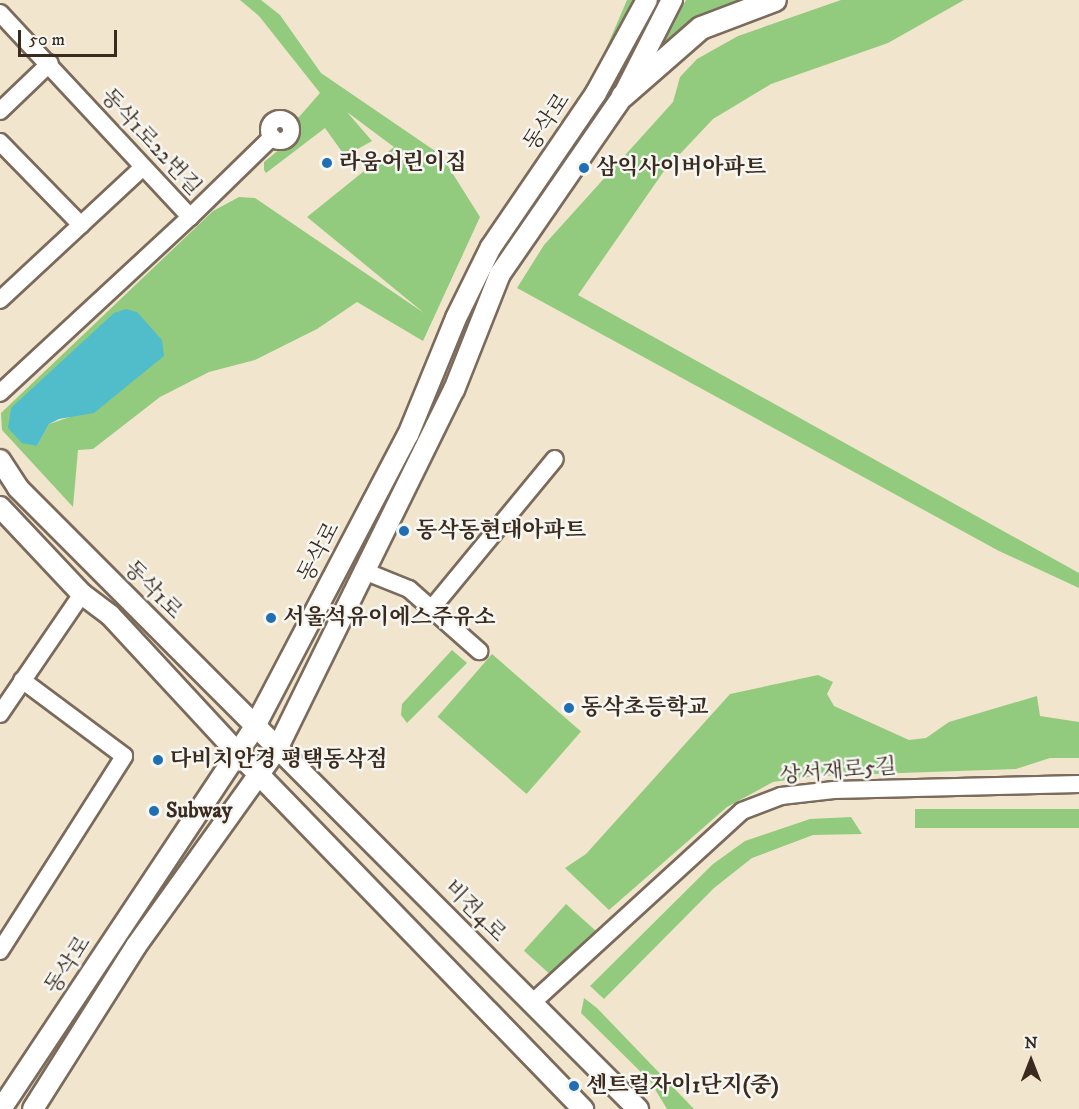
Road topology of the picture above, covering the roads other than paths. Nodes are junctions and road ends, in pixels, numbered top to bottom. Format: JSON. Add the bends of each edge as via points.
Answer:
{"nodes":[{"id":1,"x":647,"y":0,"type":"edge"},
{"id":2,"x":672,"y":0,"type":"edge"},
{"id":3,"x":776,"y":0,"type":"edge"},
{"id":4,"x":0,"y":13,"type":"edge"},
{"id":5,"x":50,"y":63,"type":"junction"},
{"id":6,"x":623,"y":96,"type":"junction"},
{"id":7,"x":0,"y":111,"type":"edge"},
{"id":8,"x":272,"y":137,"type":"dead end"},
{"id":9,"x":0,"y":142,"type":"edge"},
{"id":10,"x":142,"y":168,"type":"junction"},
{"id":11,"x":190,"y":217,"type":"junction"},
{"id":12,"x":81,"y":225,"type":"junction"},
{"id":13,"x":0,"y":300,"type":"edge"},
{"id":14,"x":0,"y":393,"type":"edge"},
{"id":15,"x":555,"y":459,"type":"dead end"},
{"id":16,"x":0,"y":460,"type":"edge"},
{"id":17,"x":0,"y":507,"type":"edge"},
{"id":18,"x":364,"y":571,"type":"junction"},
{"id":19,"x":82,"y":594,"type":"junction"},
{"id":20,"x":432,"y":608,"type":"junction"},
{"id":21,"x":479,"y":651,"type":"dead end"},
{"id":22,"x":22,"y":680,"type":"junction"},
{"id":23,"x":0,"y":714,"type":"edge"},
{"id":24,"x":255,"y":726,"type":"junction"},
{"id":25,"x":277,"y":749,"type":"junction"},
{"id":26,"x":236,"y":751,"type":"junction"},
{"id":27,"x":258,"y":775,"type":"junction"},
{"id":28,"x":1079,"y":784,"type":"edge"},
{"id":29,"x":0,"y":951,"type":"edge"},
{"id":30,"x":533,"y":1002,"type":"junction"},
{"id":31,"x":1,"y":1109,"type":"edge"},
{"id":32,"x":33,"y":1109,"type":"edge"},
{"id":33,"x":584,"y":1109,"type":"edge"},
{"id":34,"x":638,"y":1109,"type":"edge"}],
"edges":[{"from":1,"to":24,"type":"main road","name":"동삭로","via":[[596,93],[491,247],[456,318],[408,435]]},
{"from":2,"to":6,"type":"main road"},
{"from":3,"to":6,"type":"highway","via":[[701,28]]},
{"from":4,"to":5,"type":"street","name":"동삭1로22번길"},
{"from":5,"to":7,"type":"street"},
{"from":5,"to":10,"type":"street","name":"동삭1로22번길"},
{"from":6,"to":18,"type":"main road","via":[[500,274],[454,390]]},
{"from":8,"to":11,"type":"street"},
{"from":9,"to":12,"type":"street"},
{"from":10,"to":11,"type":"street","name":"동삭1로22번길"},
{"from":10,"to":12,"type":"street"},
{"from":11,"to":14,"type":"street","name":"동삭1로22번길"},
{"from":12,"to":13,"type":"street"},
{"from":15,"to":20,"type":"street"},
{"from":16,"to":24,"type":"main road","name":"동삭1로","via":[[18,488]]},
{"from":17,"to":19,"type":"main road"},
{"from":18,"to":20,"type":"street","via":[[409,589]]},
{"from":18,"to":25,"type":"main road"},
{"from":19,"to":22,"type":"street"},
{"from":19,"to":26,"type":"main road","via":[[110,615]]},
{"from":20,"to":21,"type":"street"},
{"from":22,"to":23,"type":"street"},
{"from":22,"to":29,"type":"street","via":[[124,756]]},
{"from":24,"to":25,"type":"main road","name":"동삭1로"},
{"from":24,"to":26,"type":"main road","name":"동삭로"},
{"from":25,"to":27,"type":"main road"},
{"from":25,"to":30,"type":"main road","name":"비전4로"},
{"from":26,"to":27,"type":"main road"},
{"from":26,"to":31,"type":"main road","name":"동삭로"},
{"from":27,"to":32,"type":"main road","via":[[136,946]]},
{"from":27,"to":33,"type":"main road"},
{"from":28,"to":30,"type":"street","name":"상서재로5길","via":[[834,790],[781,796],[752,807],[742,811],[692,855]]},
{"from":30,"to":34,"type":"main road","name":"비전4로"}]}
